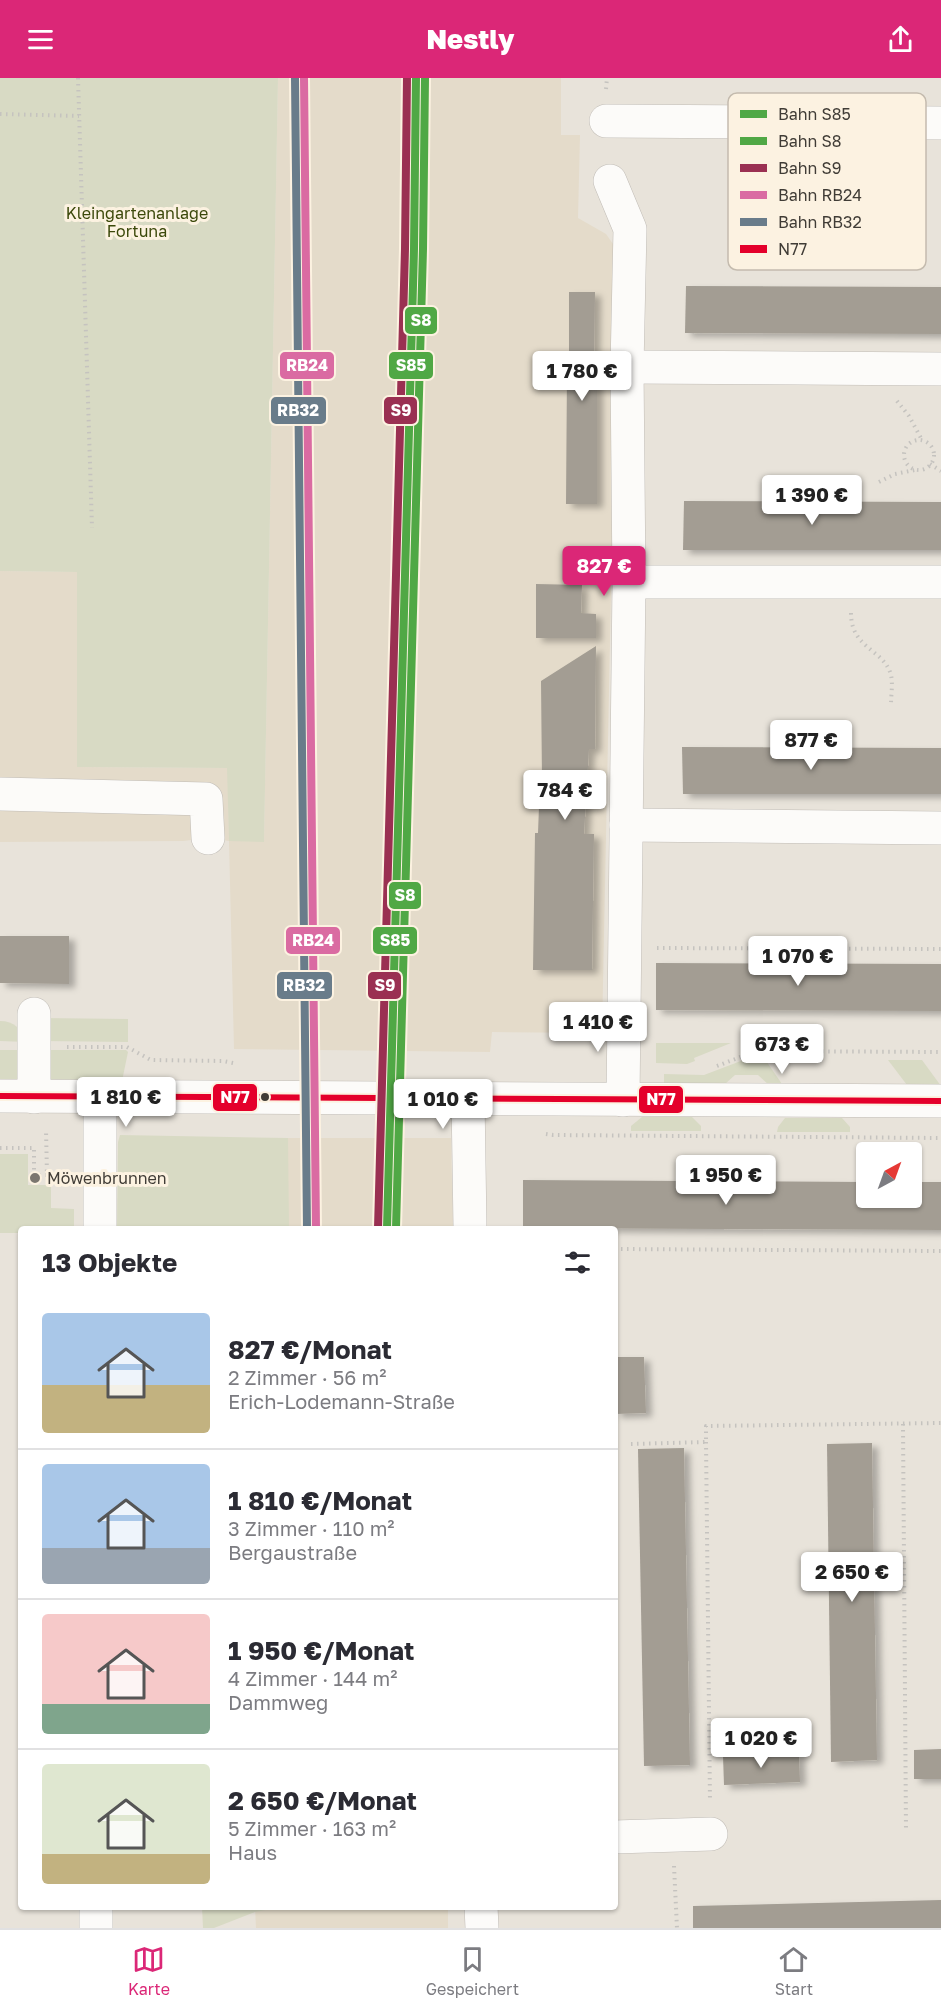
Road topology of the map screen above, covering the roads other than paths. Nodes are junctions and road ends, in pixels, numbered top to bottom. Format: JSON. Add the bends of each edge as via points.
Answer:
{"nodes":[{"id":1,"x":606,"y":121,"type":"dead end"},
{"id":2,"x":728,"y":122,"type":"edge"},
{"id":3,"x":926,"y":123,"type":"edge"},
{"id":4,"x":941,"y":123,"type":"edge"},
{"id":5,"x":610,"y":181,"type":"dead end"},
{"id":6,"x":627,"y":367,"type":"junction"},
{"id":7,"x":941,"y":369,"type":"edge"},
{"id":8,"x":629,"y":582,"type":"junction"},
{"id":9,"x":941,"y":582,"type":"edge"},
{"id":10,"x":0,"y":794,"type":"edge"},
{"id":11,"x":626,"y":825,"type":"junction"},
{"id":12,"x":941,"y":828,"type":"edge"},
{"id":13,"x":208,"y":838,"type":"dead end"},
{"id":14,"x":34,"y":1014,"type":"dead end"},
{"id":15,"x":0,"y":1096,"type":"edge"},
{"id":16,"x":34,"y":1097,"type":"junction"},
{"id":17,"x":100,"y":1097,"type":"junction"},
{"id":18,"x":468,"y":1098,"type":"junction"},
{"id":19,"x":623,"y":1100,"type":"junction"},
{"id":20,"x":941,"y":1101,"type":"edge"},
{"id":21,"x":100,"y":1226,"type":"edge"},
{"id":22,"x":470,"y":1226,"type":"edge"},
{"id":23,"x":711,"y":1834,"type":"road end"},
{"id":24,"x":618,"y":1837,"type":"edge"},
{"id":25,"x":96,"y":1910,"type":"edge"},
{"id":26,"x":481,"y":1910,"type":"edge"},
{"id":27,"x":96,"y":1928,"type":"edge"},
{"id":28,"x":482,"y":1928,"type":"edge"}],
"edges":[{"from":1,"to":2,"type":"street"},
{"from":3,"to":4,"type":"street"},
{"from":5,"to":6,"type":"street","via":[[630,229]]},
{"from":6,"to":7,"type":"street"},
{"from":6,"to":8,"type":"street"},
{"from":8,"to":9,"type":"street"},
{"from":8,"to":11,"type":"street"},
{"from":10,"to":13,"type":"street","via":[[206,799]]},
{"from":11,"to":12,"type":"street"},
{"from":11,"to":19,"type":"street"},
{"from":14,"to":16,"type":"street"},
{"from":15,"to":16,"type":"street"},
{"from":16,"to":17,"type":"street"},
{"from":17,"to":18,"type":"street"},
{"from":17,"to":21,"type":"street"},
{"from":18,"to":19,"type":"street"},
{"from":18,"to":22,"type":"street"},
{"from":19,"to":20,"type":"street"},
{"from":23,"to":24,"type":"street"},
{"from":25,"to":27,"type":"street"},
{"from":26,"to":28,"type":"street"}]}
